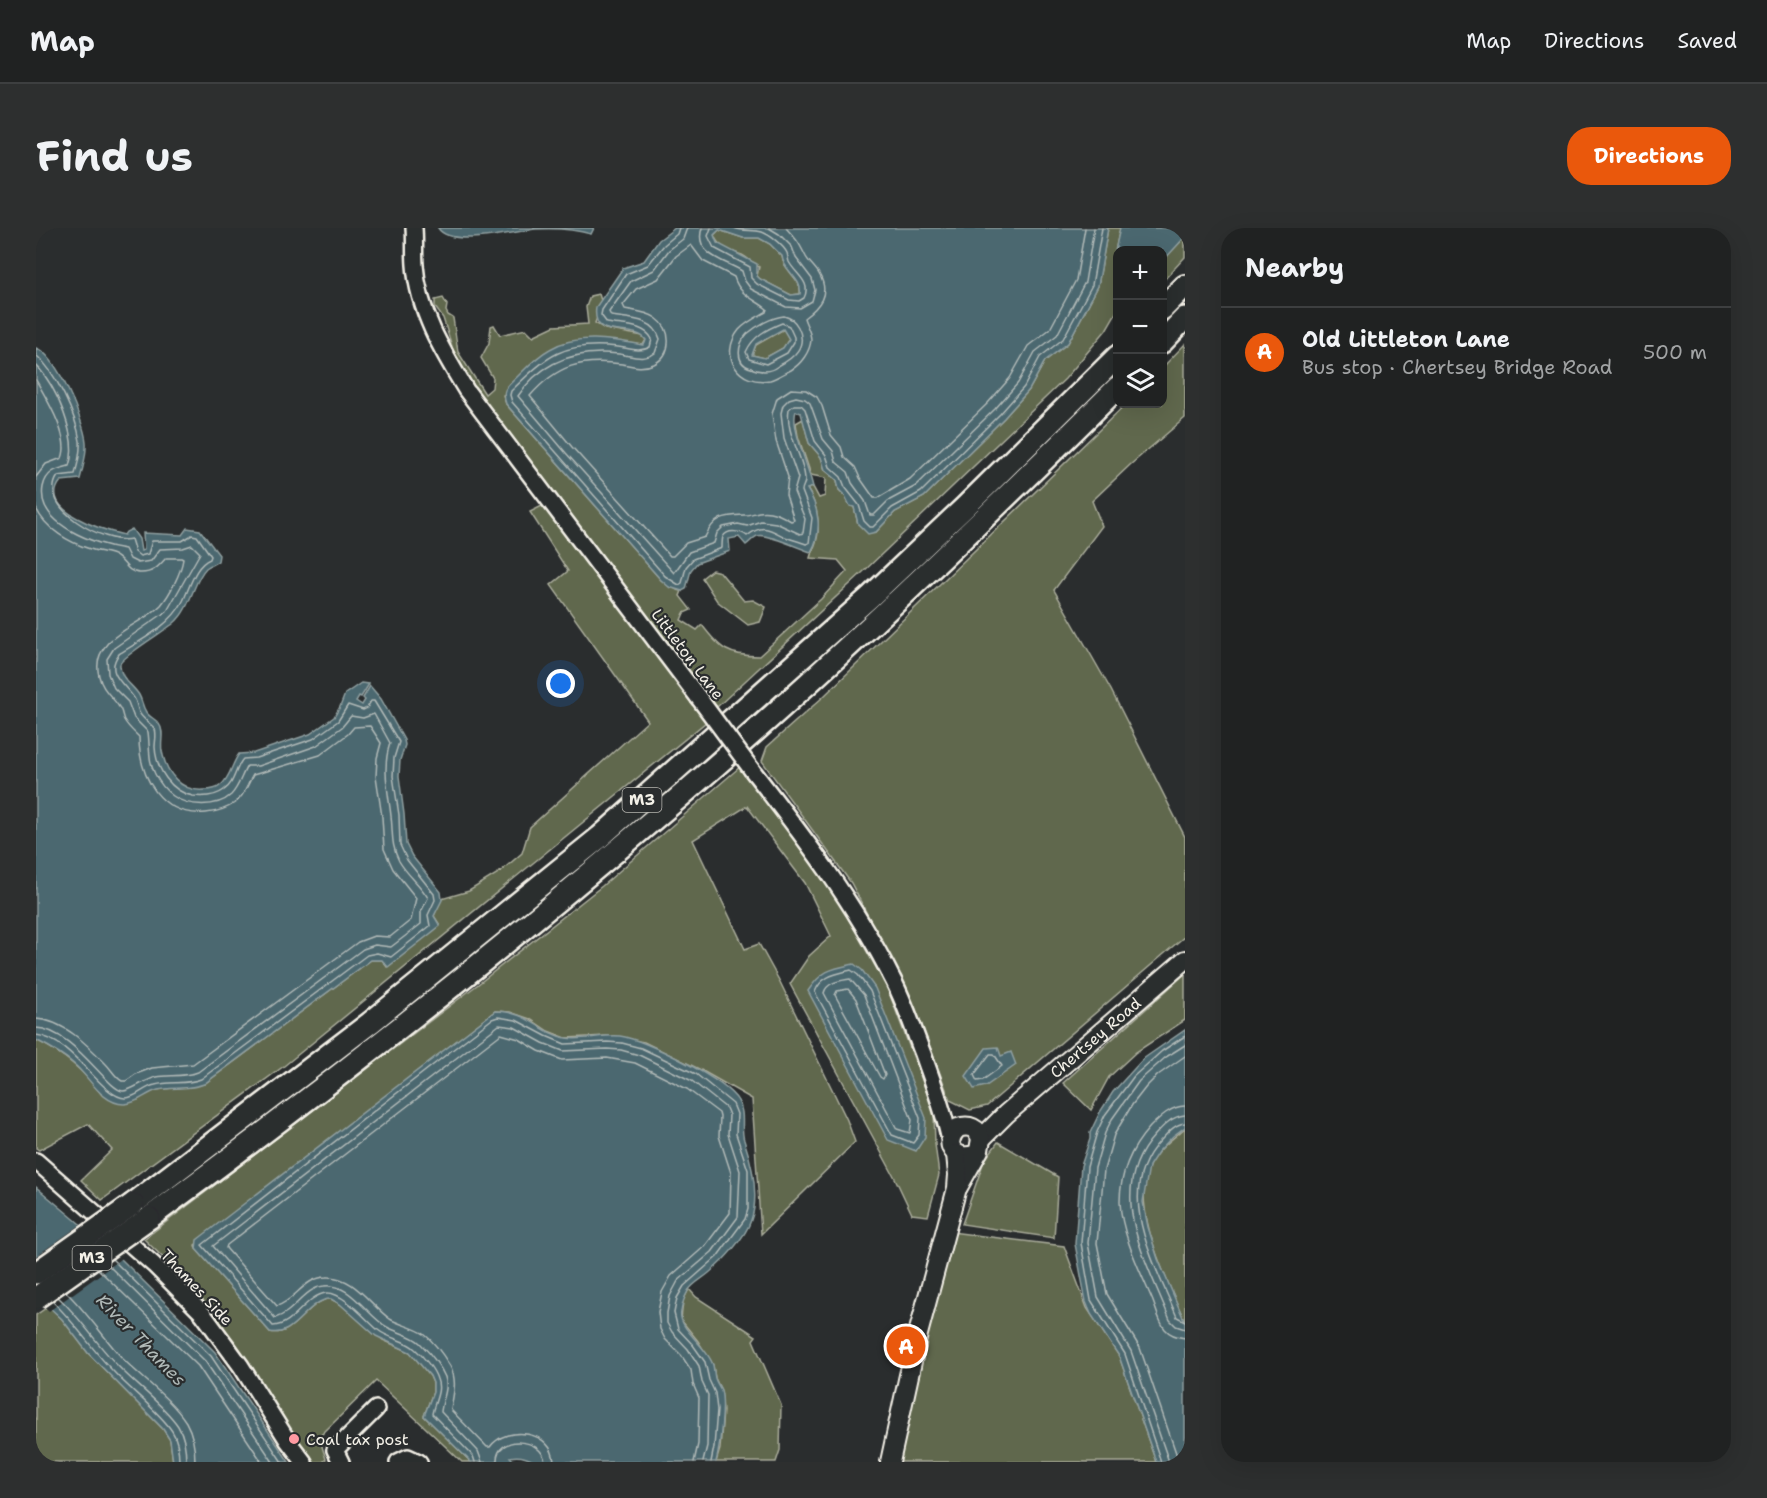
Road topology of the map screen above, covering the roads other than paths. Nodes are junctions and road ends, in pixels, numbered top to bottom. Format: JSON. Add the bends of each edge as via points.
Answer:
{"nodes":[{"id":1,"x":414,"y":228,"type":"edge"},
{"id":2,"x":1185,"y":286,"type":"edge"},
{"id":3,"x":1167,"y":304,"type":"edge"},
{"id":4,"x":1185,"y":318,"type":"edge"},
{"id":5,"x":1167,"y":337,"type":"edge"},
{"id":6,"x":1113,"y":361,"type":"edge"},
{"id":7,"x":1113,"y":392,"type":"edge"},
{"id":8,"x":1185,"y":960,"type":"edge"},
{"id":9,"x":941,"y":1105,"type":"junction"},
{"id":10,"x":974,"y":1137,"type":"junction"},
{"id":11,"x":953,"y":1148,"type":"junction"},
{"id":12,"x":36,"y":1161,"type":"edge"},
{"id":13,"x":957,"y":1188,"type":"junction"},
{"id":14,"x":141,"y":1211,"type":"junction"},
{"id":15,"x":36,"y":1273,"type":"edge"},
{"id":16,"x":36,"y":1298,"type":"edge"},
{"id":17,"x":376,"y":1409,"type":"dead end"},
{"id":18,"x":304,"y":1462,"type":"edge"},
{"id":19,"x":341,"y":1462,"type":"edge"},
{"id":20,"x":398,"y":1462,"type":"edge"},
{"id":21,"x":419,"y":1462,"type":"edge"},
{"id":22,"x":890,"y":1462,"type":"edge"}],
"edges":[{"from":1,"to":9,"type":"street","name":"Littleton Lane","bridge":true,"via":[[415,267],[422,298],[431,326],[466,390],[819,856],[893,980]]},
{"from":2,"to":3,"type":"highway"},
{"from":4,"to":5,"type":"highway"},
{"from":6,"to":14,"type":"highway","number":"M3","via":[[870,597],[608,829]]},
{"from":7,"to":14,"type":"highway","number":"M3","via":[[851,644],[672,803],[354,1065]]},
{"from":8,"to":10,"type":"main road","name":"Chertsey Road"},
{"from":9,"to":10,"type":"street"},
{"from":9,"to":11,"type":"street","name":"Littleton Lane"},
{"from":10,"to":11,"type":"main road","via":[[963,1157]]},
{"from":10,"to":11,"type":"main road","via":[[954,1131]]},
{"from":10,"to":13,"type":"main road"},
{"from":11,"to":13,"type":"main road"},
{"from":12,"to":18,"type":"street","name":"Thames Side","via":[[154,1265],[202,1314]]},
{"from":13,"to":22,"type":"main road","via":[[918,1334]]},
{"from":14,"to":15,"type":"highway","number":"M3","bridge":true},
{"from":14,"to":16,"type":"highway","number":"M3","bridge":true},
{"from":17,"to":19,"type":"street","via":[[335,1450]]},
{"from":20,"to":21,"type":"street","via":[[408,1457]]}]}
